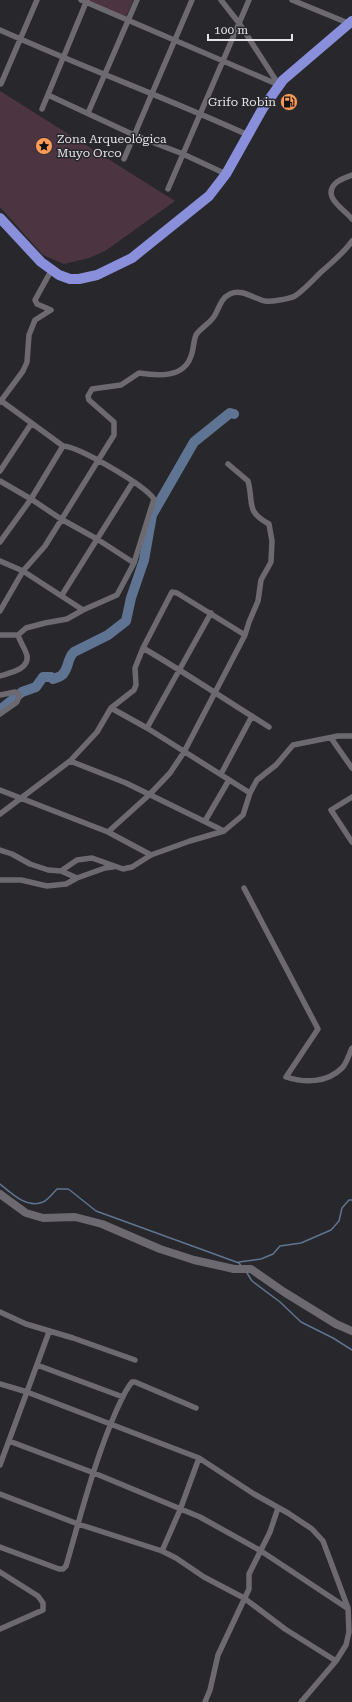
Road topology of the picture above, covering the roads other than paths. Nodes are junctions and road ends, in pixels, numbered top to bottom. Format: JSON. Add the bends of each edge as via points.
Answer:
{"nodes":[{"id":1,"x":36,"y":0,"type":"edge"},
{"id":2,"x":137,"y":0,"type":"edge"},
{"id":3,"x":192,"y":0,"type":"edge"},
{"id":4,"x":221,"y":0,"type":"edge"},
{"id":5,"x":249,"y":0,"type":"edge"},
{"id":6,"x":292,"y":0,"type":"edge"},
{"id":7,"x":85,"y":1,"type":"edge"},
{"id":8,"x":128,"y":21,"type":"junction"},
{"id":9,"x":350,"y":22,"type":"edge"},
{"id":10,"x":239,"y":23,"type":"junction"},
{"id":11,"x":0,"y":30,"type":"edge"},
{"id":12,"x":20,"y":39,"type":"junction"},
{"id":13,"x":174,"y":40,"type":"junction"},
{"id":14,"x":64,"y":57,"type":"junction"},
{"id":15,"x":222,"y":60,"type":"junction"},
{"id":16,"x":105,"y":75,"type":"junction"},
{"id":17,"x":1,"y":84,"type":"dead end"},
{"id":18,"x":279,"y":85,"type":"junction"},
{"id":19,"x":151,"y":94,"type":"junction"},
{"id":20,"x":48,"y":95,"type":"junction"},
{"id":21,"x":42,"y":109,"type":"dead end"},
{"id":22,"x":88,"y":113,"type":"junction"},
{"id":23,"x":200,"y":113,"type":"junction"},
{"id":24,"x":134,"y":135,"type":"junction"},
{"id":25,"x":248,"y":135,"type":"junction"},
{"id":26,"x":183,"y":154,"type":"junction"},
{"id":27,"x":124,"y":158,"type":"dead end"},
{"id":28,"x":226,"y":174,"type":"junction"},
{"id":29,"x":352,"y":175,"type":"edge"},
{"id":30,"x":168,"y":189,"type":"dead end"},
{"id":31,"x":0,"y":218,"type":"edge"},
{"id":32,"x":352,"y":220,"type":"edge"},
{"id":33,"x":352,"y":241,"type":"edge"},
{"id":34,"x":51,"y":271,"type":"junction"},
{"id":35,"x":0,"y":401,"type":"edge"},
{"id":36,"x":31,"y":424,"type":"junction"},
{"id":37,"x":63,"y":446,"type":"junction"},
{"id":38,"x":99,"y":460,"type":"junction"},
{"id":39,"x":228,"y":464,"type":"dead end"},
{"id":40,"x":0,"y":471,"type":"edge"},
{"id":41,"x":0,"y":481,"type":"edge"},
{"id":42,"x":133,"y":482,"type":"junction"},
{"id":43,"x":32,"y":499,"type":"junction"},
{"id":44,"x":61,"y":519,"type":"junction"},
{"id":45,"x":97,"y":539,"type":"junction"},
{"id":46,"x":0,"y":542,"type":"edge"},
{"id":47,"x":0,"y":562,"type":"edge"},
{"id":48,"x":134,"y":563,"type":"junction"},
{"id":49,"x":23,"y":571,"type":"junction"},
{"id":50,"x":62,"y":595,"type":"junction"},
{"id":51,"x":83,"y":610,"type":"junction"},
{"id":52,"x":0,"y":611,"type":"edge"},
{"id":53,"x":211,"y":613,"type":"junction"},
{"id":54,"x":0,"y":635,"type":"edge"},
{"id":55,"x":18,"y":635,"type":"junction"},
{"id":56,"x":246,"y":635,"type":"junction"},
{"id":57,"x":143,"y":648,"type":"junction"},
{"id":58,"x":180,"y":670,"type":"junction"},
{"id":59,"x":0,"y":676,"type":"edge"},
{"id":60,"x":215,"y":694,"type":"junction"},
{"id":61,"x":0,"y":695,"type":"edge"},
{"id":62,"x":111,"y":708,"type":"junction"},
{"id":63,"x":0,"y":714,"type":"edge"},
{"id":64,"x":252,"y":716,"type":"junction"},
{"id":65,"x":269,"y":727,"type":"dead end"},
{"id":66,"x":147,"y":728,"type":"junction"},
{"id":67,"x":352,"y":736,"type":"edge"},
{"id":68,"x":331,"y":738,"type":"junction"},
{"id":69,"x":184,"y":752,"type":"junction"},
{"id":70,"x":70,"y":761,"type":"junction"},
{"id":71,"x":352,"y":768,"type":"edge"},
{"id":72,"x":221,"y":774,"type":"junction"},
{"id":73,"x":229,"y":780,"type":"junction"},
{"id":74,"x":0,"y":790,"type":"edge"},
{"id":75,"x":250,"y":793,"type":"junction"},
{"id":76,"x":149,"y":795,"type":"junction"},
{"id":77,"x":352,"y":797,"type":"edge"},
{"id":78,"x":21,"y":798,"type":"junction"},
{"id":79,"x":0,"y":814,"type":"edge"},
{"id":80,"x":204,"y":821,"type":"junction"},
{"id":81,"x":224,"y":831,"type":"junction"},
{"id":82,"x":108,"y":832,"type":"junction"},
{"id":83,"x":352,"y":842,"type":"edge"},
{"id":84,"x":0,"y":850,"type":"edge"},
{"id":85,"x":151,"y":855,"type":"junction"},
{"id":86,"x":113,"y":866,"type":"junction"},
{"id":87,"x":61,"y":871,"type":"junction"},
{"id":88,"x":77,"y":878,"type":"junction"},
{"id":89,"x":0,"y":880,"type":"edge"},
{"id":90,"x":244,"y":888,"type":"dead end"},
{"id":91,"x":352,"y":1048,"type":"edge"},
{"id":92,"x":0,"y":1194,"type":"edge"},
{"id":93,"x":0,"y":1312,"type":"edge"},
{"id":94,"x":352,"y":1331,"type":"edge"},
{"id":95,"x":49,"y":1332,"type":"junction"},
{"id":96,"x":134,"y":1360,"type":"dead end"},
{"id":97,"x":37,"y":1365,"type":"junction"},
{"id":98,"x":0,"y":1384,"type":"edge"},
{"id":99,"x":27,"y":1392,"type":"junction"},
{"id":100,"x":123,"y":1398,"type":"junction"},
{"id":101,"x":196,"y":1408,"type":"dead end"},
{"id":102,"x":111,"y":1424,"type":"junction"},
{"id":103,"x":9,"y":1441,"type":"junction"},
{"id":104,"x":199,"y":1458,"type":"junction"},
{"id":105,"x":0,"y":1465,"type":"edge"},
{"id":106,"x":94,"y":1474,"type":"junction"},
{"id":107,"x":0,"y":1494,"type":"edge"},
{"id":108,"x":278,"y":1508,"type":"junction"},
{"id":109,"x":180,"y":1510,"type":"junction"},
{"id":110,"x":78,"y":1524,"type":"junction"},
{"id":111,"x":0,"y":1547,"type":"edge"},
{"id":112,"x":162,"y":1550,"type":"junction"},
{"id":113,"x":261,"y":1551,"type":"junction"},
{"id":114,"x":0,"y":1572,"type":"edge"},
{"id":115,"x":244,"y":1598,"type":"junction"},
{"id":116,"x":348,"y":1608,"type":"junction"},
{"id":117,"x":0,"y":1629,"type":"edge"},
{"id":118,"x":336,"y":1661,"type":"junction"},
{"id":119,"x":205,"y":1702,"type":"edge"},
{"id":120,"x":301,"y":1702,"type":"edge"}],
"edges":[{"from":1,"to":12,"type":"street"},
{"from":2,"to":8,"type":"street"},
{"from":3,"to":13,"type":"street"},
{"from":4,"to":10,"type":"street"},
{"from":5,"to":10,"type":"street"},
{"from":6,"to":9,"type":"street"},
{"from":7,"to":8,"type":"street"},
{"from":7,"to":14,"type":"street"},
{"from":8,"to":13,"type":"street"},
{"from":8,"to":16,"type":"street"},
{"from":9,"to":18,"type":"highway"},
{"from":10,"to":15,"type":"street"},
{"from":10,"to":18,"type":"street"},
{"from":11,"to":12,"type":"street"},
{"from":12,"to":14,"type":"street"},
{"from":12,"to":17,"type":"street"},
{"from":13,"to":15,"type":"street"},
{"from":13,"to":19,"type":"street"},
{"from":14,"to":16,"type":"street"},
{"from":14,"to":20,"type":"street"},
{"from":15,"to":18,"type":"street"},
{"from":15,"to":23,"type":"street"},
{"from":16,"to":19,"type":"street"},
{"from":16,"to":22,"type":"street"},
{"from":18,"to":25,"type":"highway"},
{"from":19,"to":23,"type":"street"},
{"from":19,"to":24,"type":"street"},
{"from":20,"to":21,"type":"street"},
{"from":20,"to":22,"type":"street"},
{"from":22,"to":24,"type":"street"},
{"from":23,"to":25,"type":"street"},
{"from":23,"to":26,"type":"street"},
{"from":24,"to":26,"type":"street"},
{"from":24,"to":27,"type":"street"},
{"from":25,"to":28,"type":"highway"},
{"from":26,"to":28,"type":"street"},
{"from":26,"to":30,"type":"street"},
{"from":28,"to":34,"type":"highway","via":[[204,200],[132,258],[79,280]]},
{"from":29,"to":32,"type":"street","via":[[337,182],[331,194],[334,203],[347,212]]},
{"from":31,"to":34,"type":"highway"},
{"from":33,"to":38,"type":"street","via":[[342,254],[294,296],[268,301],[242,292],[230,293],[221,302],[213,318],[197,333],[189,362],[181,370],[153,376],[139,373],[121,385],[92,389],[88,396],[89,400],[111,418],[115,426],[114,435]]},
{"from":34,"to":35,"type":"street","via":[[36,300],[37,304],[52,310],[35,320],[29,335],[27,362]]},
{"from":35,"to":36,"type":"street"},
{"from":36,"to":37,"type":"street"},
{"from":36,"to":40,"type":"street"},
{"from":37,"to":38,"type":"street"},
{"from":37,"to":43,"type":"street"},
{"from":38,"to":42,"type":"street"},
{"from":38,"to":44,"type":"street"},
{"from":39,"to":56,"type":"street","via":[[248,481],[251,507],[256,516],[269,524],[272,541],[271,562],[261,580],[258,601]]},
{"from":41,"to":43,"type":"street"},
{"from":42,"to":45,"type":"street"},
{"from":42,"to":48,"type":"street","via":[[154,499]]},
{"from":43,"to":44,"type":"street"},
{"from":43,"to":46,"type":"street"},
{"from":44,"to":45,"type":"street"},
{"from":44,"to":49,"type":"street","via":[[45,546]]},
{"from":45,"to":48,"type":"street"},
{"from":45,"to":50,"type":"street"},
{"from":47,"to":49,"type":"street"},
{"from":48,"to":51,"type":"street","via":[[117,595]]},
{"from":49,"to":50,"type":"street"},
{"from":49,"to":52,"type":"street"},
{"from":50,"to":51,"type":"street"},
{"from":51,"to":55,"type":"street","via":[[67,619],[26,628]]},
{"from":53,"to":56,"type":"street"},
{"from":53,"to":57,"type":"street","via":[[172,592]]},
{"from":53,"to":58,"type":"street"},
{"from":54,"to":55,"type":"street"},
{"from":55,"to":59,"type":"street","via":[[27,657],[26,661],[12,674]]},
{"from":56,"to":60,"type":"street"},
{"from":57,"to":58,"type":"street"},
{"from":57,"to":62,"type":"street","via":[[135,668],[136,688]]},
{"from":58,"to":60,"type":"street"},
{"from":58,"to":66,"type":"street"},
{"from":60,"to":64,"type":"street"},
{"from":60,"to":69,"type":"street"},
{"from":61,"to":63,"type":"street","via":[[15,692],[19,694],[17,702]]},
{"from":62,"to":66,"type":"street"},
{"from":62,"to":70,"type":"street","via":[[97,732]]},
{"from":64,"to":65,"type":"street"},
{"from":64,"to":72,"type":"street"},
{"from":66,"to":69,"type":"street"},
{"from":67,"to":68,"type":"street"},
{"from":68,"to":71,"type":"street"},
{"from":68,"to":75,"type":"street","via":[[293,745],[276,766],[257,780]]},
{"from":69,"to":72,"type":"street"},
{"from":69,"to":76,"type":"street","via":[[170,773]]},
{"from":70,"to":76,"type":"street"},
{"from":70,"to":78,"type":"street"},
{"from":72,"to":73,"type":"street"},
{"from":73,"to":75,"type":"street"},
{"from":73,"to":80,"type":"street"},
{"from":74,"to":78,"type":"street"},
{"from":75,"to":81,"type":"street","via":[[243,815]]},
{"from":76,"to":80,"type":"street"},
{"from":76,"to":82,"type":"street"},
{"from":77,"to":83,"type":"street","via":[[331,810]]},
{"from":78,"to":79,"type":"street"},
{"from":78,"to":82,"type":"street"},
{"from":80,"to":81,"type":"street"},
{"from":81,"to":85,"type":"street"},
{"from":82,"to":85,"type":"street"},
{"from":84,"to":87,"type":"street","via":[[30,864]]},
{"from":85,"to":86,"type":"street","via":[[132,868]]},
{"from":86,"to":87,"type":"street","via":[[97,859],[82,858]]},
{"from":86,"to":88,"type":"street"},
{"from":87,"to":88,"type":"street"},
{"from":88,"to":89,"type":"street","via":[[66,884],[47,886],[21,880]]},
{"from":90,"to":91,"type":"street","via":[[318,1028],[286,1077],[318,1081],[342,1068]]},
{"from":92,"to":94,"type":"street","via":[[26,1213],[43,1218],[75,1217],[102,1224],[160,1249],[194,1260],[261,1275],[284,1292]]},
{"from":93,"to":95,"type":"street"},
{"from":95,"to":96,"type":"street","via":[[74,1338]]},
{"from":95,"to":97,"type":"street"},
{"from":97,"to":99,"type":"street"},
{"from":97,"to":100,"type":"street"},
{"from":98,"to":99,"type":"street"},
{"from":99,"to":102,"type":"street"},
{"from":99,"to":103,"type":"street"},
{"from":100,"to":101,"type":"street","via":[[129,1385],[135,1382]]},
{"from":100,"to":102,"type":"street"},
{"from":102,"to":104,"type":"street"},
{"from":102,"to":106,"type":"street"},
{"from":103,"to":105,"type":"street"},
{"from":103,"to":106,"type":"street"},
{"from":104,"to":108,"type":"street"},
{"from":104,"to":109,"type":"street"},
{"from":106,"to":109,"type":"street"},
{"from":106,"to":110,"type":"street"},
{"from":107,"to":110,"type":"street"},
{"from":108,"to":113,"type":"street"},
{"from":108,"to":116,"type":"street","via":[[312,1529],[323,1541]]},
{"from":109,"to":112,"type":"street"},
{"from":109,"to":113,"type":"street","via":[[200,1517]]},
{"from":110,"to":111,"type":"street","via":[[63,1569]]},
{"from":110,"to":112,"type":"street"},
{"from":112,"to":115,"type":"street","via":[[204,1578]]},
{"from":113,"to":115,"type":"street","via":[[249,1574],[250,1589]]},
{"from":113,"to":116,"type":"street"},
{"from":114,"to":117,"type":"street","via":[[38,1596],[43,1603],[42,1610]]},
{"from":115,"to":118,"type":"street","via":[[285,1629]]},
{"from":115,"to":119,"type":"street","via":[[218,1655]]},
{"from":116,"to":118,"type":"street","via":[[349,1632],[346,1645]]},
{"from":118,"to":120,"type":"street"}]}
